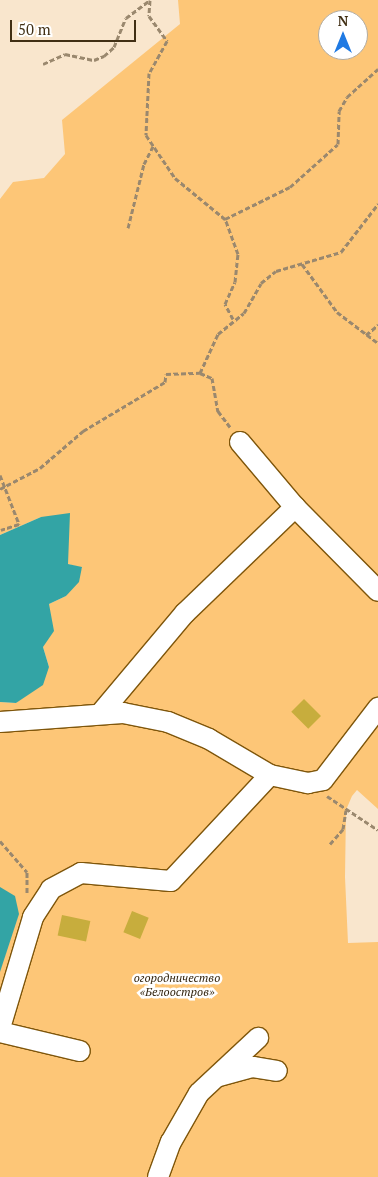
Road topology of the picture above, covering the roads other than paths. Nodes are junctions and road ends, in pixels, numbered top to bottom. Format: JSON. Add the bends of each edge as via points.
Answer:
{"nodes":[{"id":1,"x":240,"y":442,"type":"road end"},
{"id":2,"x":296,"y":507,"type":"junction"},
{"id":3,"x":378,"y":590,"type":"edge"},
{"id":4,"x":378,"y":708,"type":"edge"},
{"id":5,"x":101,"y":713,"type":"junction"},
{"id":6,"x":0,"y":722,"type":"edge"},
{"id":7,"x":270,"y":775,"type":"junction"},
{"id":8,"x":0,"y":1030,"type":"edge"},
{"id":9,"x":258,"y":1038,"type":"dead end"},
{"id":10,"x":80,"y":1051,"type":"dead end"},
{"id":11,"x":277,"y":1071,"type":"dead end"},
{"id":12,"x":215,"y":1077,"type":"junction"},
{"id":13,"x":158,"y":1177,"type":"edge"}],
"edges":[{"from":1,"to":2,"type":"street"},
{"from":2,"to":3,"type":"street"},
{"from":2,"to":5,"type":"street","via":[[185,612]]},
{"from":4,"to":7,"type":"street","via":[[323,780],[308,783]]},
{"from":5,"to":6,"type":"street"},
{"from":5,"to":7,"type":"street","via":[[123,713],[168,722],[209,739]]},
{"from":7,"to":8,"type":"street","via":[[171,881],[81,873],[51,889],[37,910]]},
{"from":8,"to":10,"type":"street"},
{"from":9,"to":12,"type":"street"},
{"from":11,"to":12,"type":"street","via":[[253,1067]]},
{"from":12,"to":13,"type":"street","via":[[199,1093],[171,1142]]}]}
